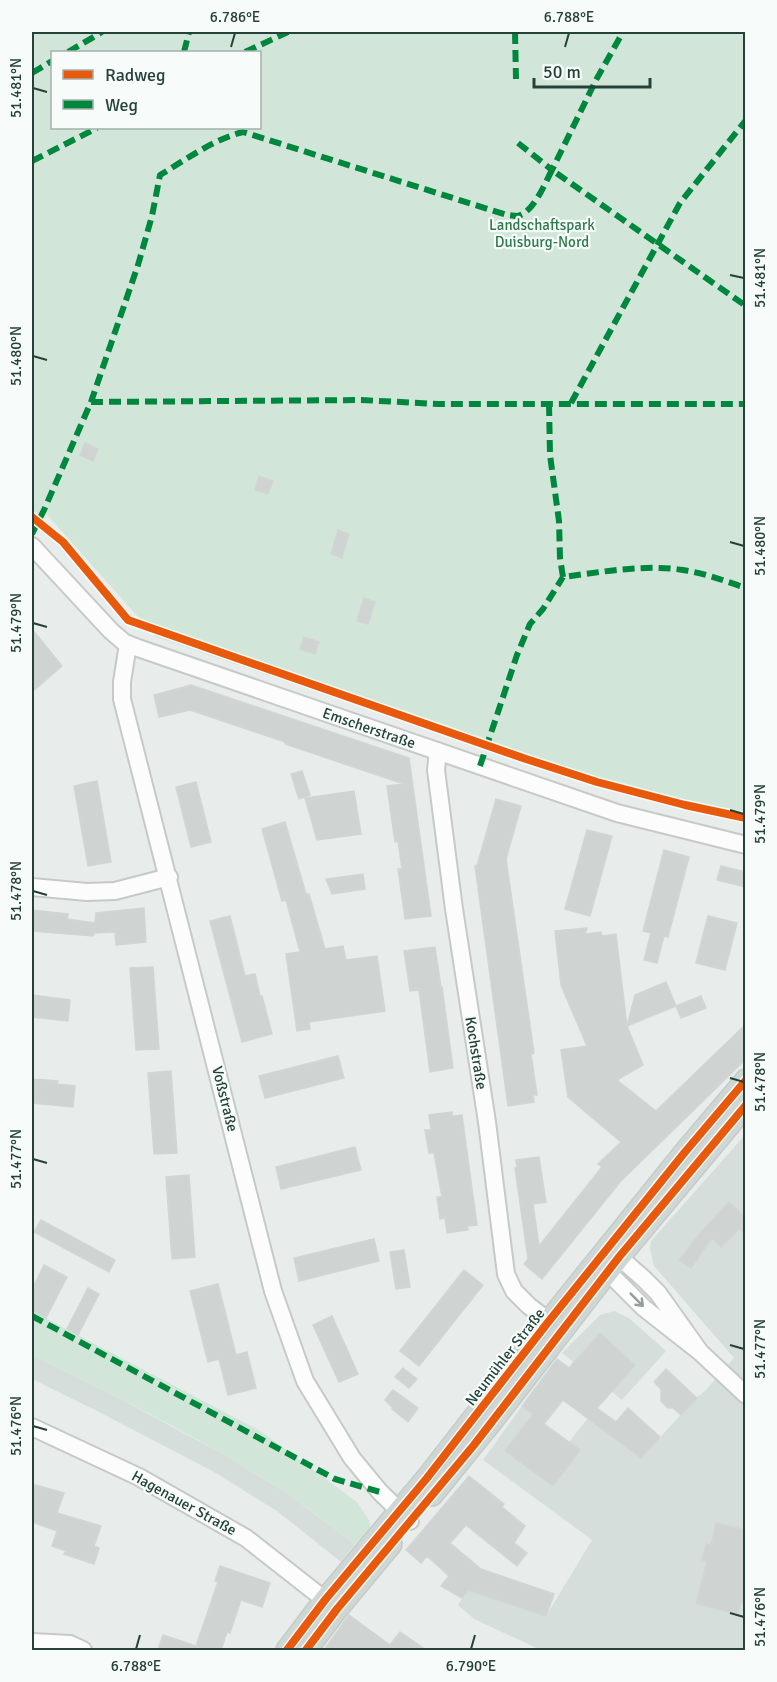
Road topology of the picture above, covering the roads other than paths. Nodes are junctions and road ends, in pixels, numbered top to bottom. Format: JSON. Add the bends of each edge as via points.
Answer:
{"nodes":[{"id":1,"x":32,"y":546,"type":"edge"},
{"id":2,"x":128,"y":644,"type":"junction"},
{"id":3,"x":438,"y":751,"type":"junction"},
{"id":4,"x":746,"y":845,"type":"edge"},
{"id":5,"x":169,"y":877,"type":"junction"},
{"id":6,"x":32,"y":886,"type":"edge"},
{"id":7,"x":746,"y":1080,"type":"edge"},
{"id":8,"x":746,"y":1105,"type":"edge"},
{"id":9,"x":610,"y":1262,"type":"junction"},
{"id":10,"x":555,"y":1326,"type":"junction"},
{"id":11,"x":746,"y":1395,"type":"edge"},
{"id":12,"x":32,"y":1427,"type":"edge"},
{"id":13,"x":405,"y":1516,"type":"junction"},
{"id":14,"x":325,"y":1600,"type":"junction"},
{"id":15,"x":32,"y":1641,"type":"edge"},
{"id":16,"x":49,"y":1646,"type":"edge"},
{"id":17,"x":83,"y":1650,"type":"edge"},
{"id":18,"x":287,"y":1650,"type":"edge"},
{"id":19,"x":306,"y":1650,"type":"edge"}],
"edges":[{"from":1,"to":2,"type":"street","name":"Emscherstraße","via":[[111,631]]},
{"from":2,"to":3,"type":"street","name":"Emscherstraße"},
{"from":2,"to":5,"type":"street","name":"Voßstraße","via":[[122,699]]},
{"from":3,"to":4,"type":"street","name":"Emscherstraße","via":[[617,813]]},
{"from":3,"to":10,"type":"street","name":"Kochstraße","via":[[436,770],[454,909],[506,1274],[514,1291]]},
{"from":5,"to":6,"type":"street","via":[[115,891]]},
{"from":5,"to":13,"type":"street","name":"Voßstraße","via":[[273,1291],[305,1381],[352,1458]]},
{"from":7,"to":9,"type":"main road","name":"Neumühler Straße"},
{"from":8,"to":9,"type":"main road","name":"Neumühler Straße"},
{"from":9,"to":10,"type":"main road","name":"Neumühler Straße"},
{"from":9,"to":11,"type":"street","via":[[644,1278],[700,1352]]},
{"from":10,"to":13,"type":"main road","name":"Neumühler Straße","via":[[484,1406]]},
{"from":12,"to":14,"type":"street","name":"Hagenauer Straße","via":[[149,1483],[246,1538]]},
{"from":13,"to":14,"type":"main road","name":"Neumühler Straße"},
{"from":13,"to":19,"type":"main road","name":"Neumühler Straße"},
{"from":14,"to":18,"type":"main road","name":"Neumühler Straße"},
{"from":15,"to":16,"type":"street"},
{"from":16,"to":17,"type":"street","via":[[70,1644]]}]}
